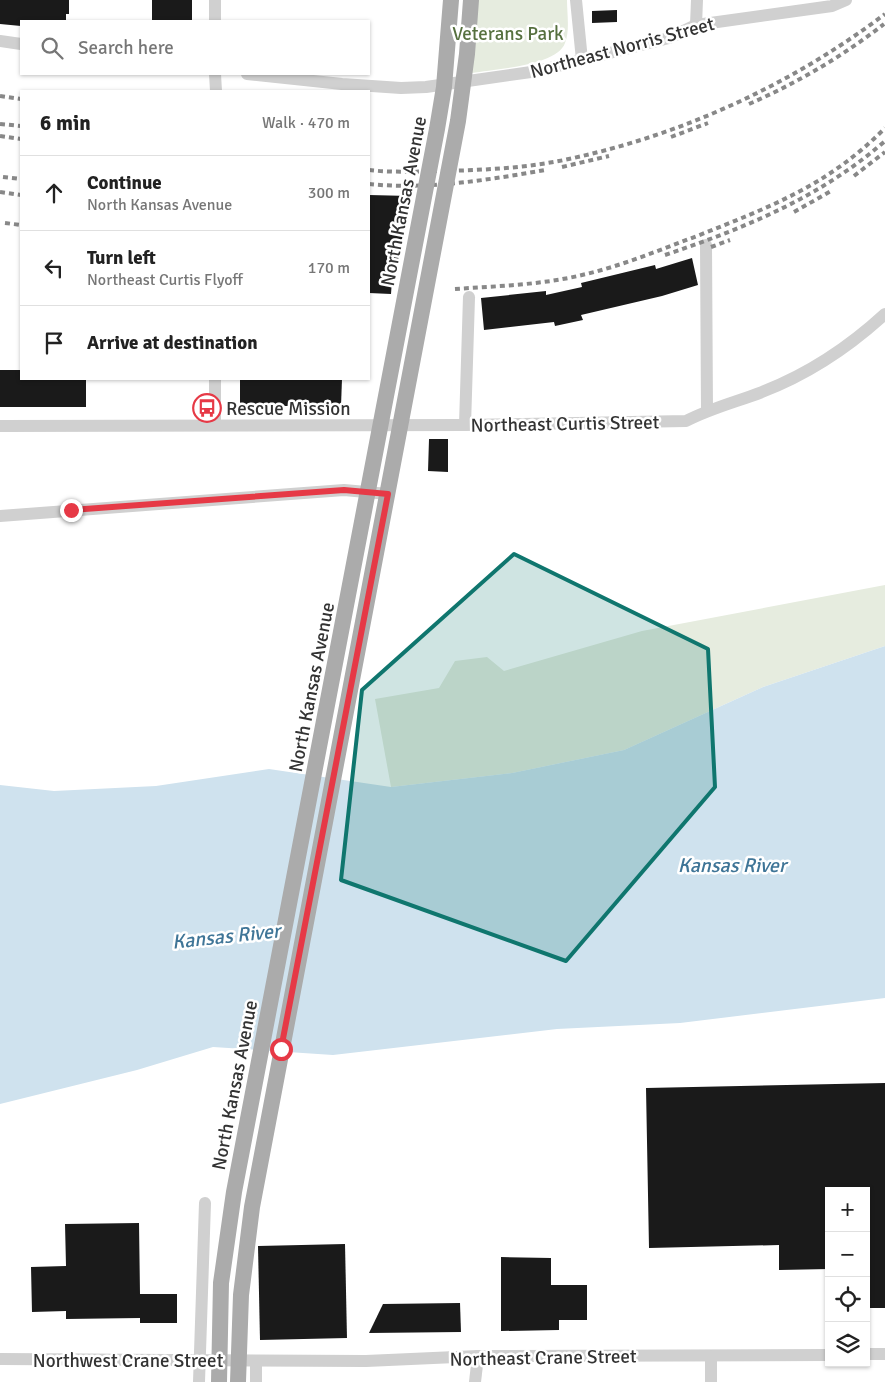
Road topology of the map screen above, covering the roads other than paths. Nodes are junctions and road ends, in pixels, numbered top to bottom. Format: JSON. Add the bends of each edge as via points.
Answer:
{"nodes":[{"id":1,"x":215,"y":0,"type":"edge"},
{"id":2,"x":451,"y":0,"type":"edge"},
{"id":3,"x":470,"y":0,"type":"edge"},
{"id":4,"x":576,"y":0,"type":"edge"},
{"id":5,"x":697,"y":0,"type":"edge"},
{"id":6,"x":846,"y":0,"type":"edge"},
{"id":7,"x":215,"y":20,"type":"edge"},
{"id":8,"x":696,"y":24,"type":"junction"},
{"id":9,"x":0,"y":41,"type":"edge"},
{"id":10,"x":20,"y":44,"type":"edge"},
{"id":11,"x":582,"y":60,"type":"junction"},
{"id":12,"x":215,"y":75,"type":"edge"},
{"id":13,"x":258,"y":75,"type":"edge"},
{"id":14,"x":216,"y":90,"type":"edge"},
{"id":15,"x":706,"y":245,"type":"dead end"},
{"id":16,"x":469,"y":297,"type":"dead end"},
{"id":17,"x":885,"y":314,"type":"edge"},
{"id":18,"x":215,"y":380,"type":"edge"},
{"id":19,"x":707,"y":410,"type":"junction"},
{"id":20,"x":215,"y":425,"type":"junction"},
{"id":21,"x":465,"y":425,"type":"junction"},
{"id":22,"x":0,"y":426,"type":"edge"},
{"id":23,"x":368,"y":492,"type":"junction"},
{"id":24,"x":388,"y":494,"type":"junction"},
{"id":25,"x":0,"y":516,"type":"edge"},
{"id":26,"x":205,"y":1203,"type":"dead end"},
{"id":27,"x":870,"y":1354,"type":"edge"},
{"id":28,"x":885,"y":1354,"type":"edge"},
{"id":29,"x":825,"y":1355,"type":"edge"},
{"id":30,"x":478,"y":1356,"type":"junction"},
{"id":31,"x":711,"y":1356,"type":"junction"},
{"id":32,"x":0,"y":1359,"type":"edge"},
{"id":33,"x":199,"y":1359,"type":"junction"},
{"id":34,"x":256,"y":1362,"type":"junction"},
{"id":35,"x":199,"y":1382,"type":"edge"},
{"id":36,"x":219,"y":1382,"type":"edge"},
{"id":37,"x":238,"y":1382,"type":"edge"},
{"id":38,"x":256,"y":1382,"type":"edge"},
{"id":39,"x":475,"y":1382,"type":"edge"},
{"id":40,"x":711,"y":1382,"type":"edge"}],
"edges":[{"from":1,"to":7,"type":"street"},
{"from":2,"to":23,"type":"main road","name":"North Kansas Avenue","bridge":true,"via":[[437,129]]},
{"from":3,"to":24,"type":"main road","name":"North Kansas Avenue","bridge":true,"via":[[458,121]]},
{"from":4,"to":11,"type":"street"},
{"from":5,"to":8,"type":"street"},
{"from":6,"to":8,"type":"street","name":"Northeast Norris Street","via":[[832,6]]},
{"from":8,"to":11,"type":"street","name":"Northeast Norris Street","via":[[669,38]]},
{"from":9,"to":10,"type":"street"},
{"from":11,"to":13,"type":"street","name":"Northeast Norris Street","via":[[484,80],[400,88]]},
{"from":12,"to":14,"type":"street"},
{"from":15,"to":19,"type":"street"},
{"from":16,"to":21,"type":"street"},
{"from":17,"to":19,"type":"street","name":"Northeast Curtis Street","via":[[819,365],[760,393]]},
{"from":18,"to":20,"type":"street"},
{"from":19,"to":21,"type":"street","name":"Northeast Curtis Street","via":[[686,421]]},
{"from":20,"to":21,"type":"street","name":"Northeast Curtis Street"},
{"from":20,"to":22,"type":"street","name":"Northeast Curtis Street"},
{"from":23,"to":24,"type":"street"},
{"from":23,"to":25,"type":"street","via":[[344,490]]},
{"from":23,"to":36,"type":"main road","name":"North Kansas Avenue","bridge":true,"via":[[234,1192],[221,1283]]},
{"from":24,"to":37,"type":"main road","name":"North Kansas Avenue","bridge":true,"via":[[252,1207],[241,1295]]},
{"from":26,"to":33,"type":"street"},
{"from":27,"to":28,"type":"street"},
{"from":29,"to":31,"type":"street","name":"Northeast Crane Street"},
{"from":30,"to":31,"type":"street","name":"Northeast Crane Street"},
{"from":30,"to":34,"type":"street","name":"Northeast Crane Street","via":[[366,1362]]},
{"from":30,"to":39,"type":"street"},
{"from":31,"to":40,"type":"street"},
{"from":32,"to":33,"type":"street","name":"Northwest Crane Street"},
{"from":33,"to":34,"type":"street","name":"Northwest Crane Street"},
{"from":33,"to":35,"type":"street"},
{"from":34,"to":38,"type":"street"}]}
